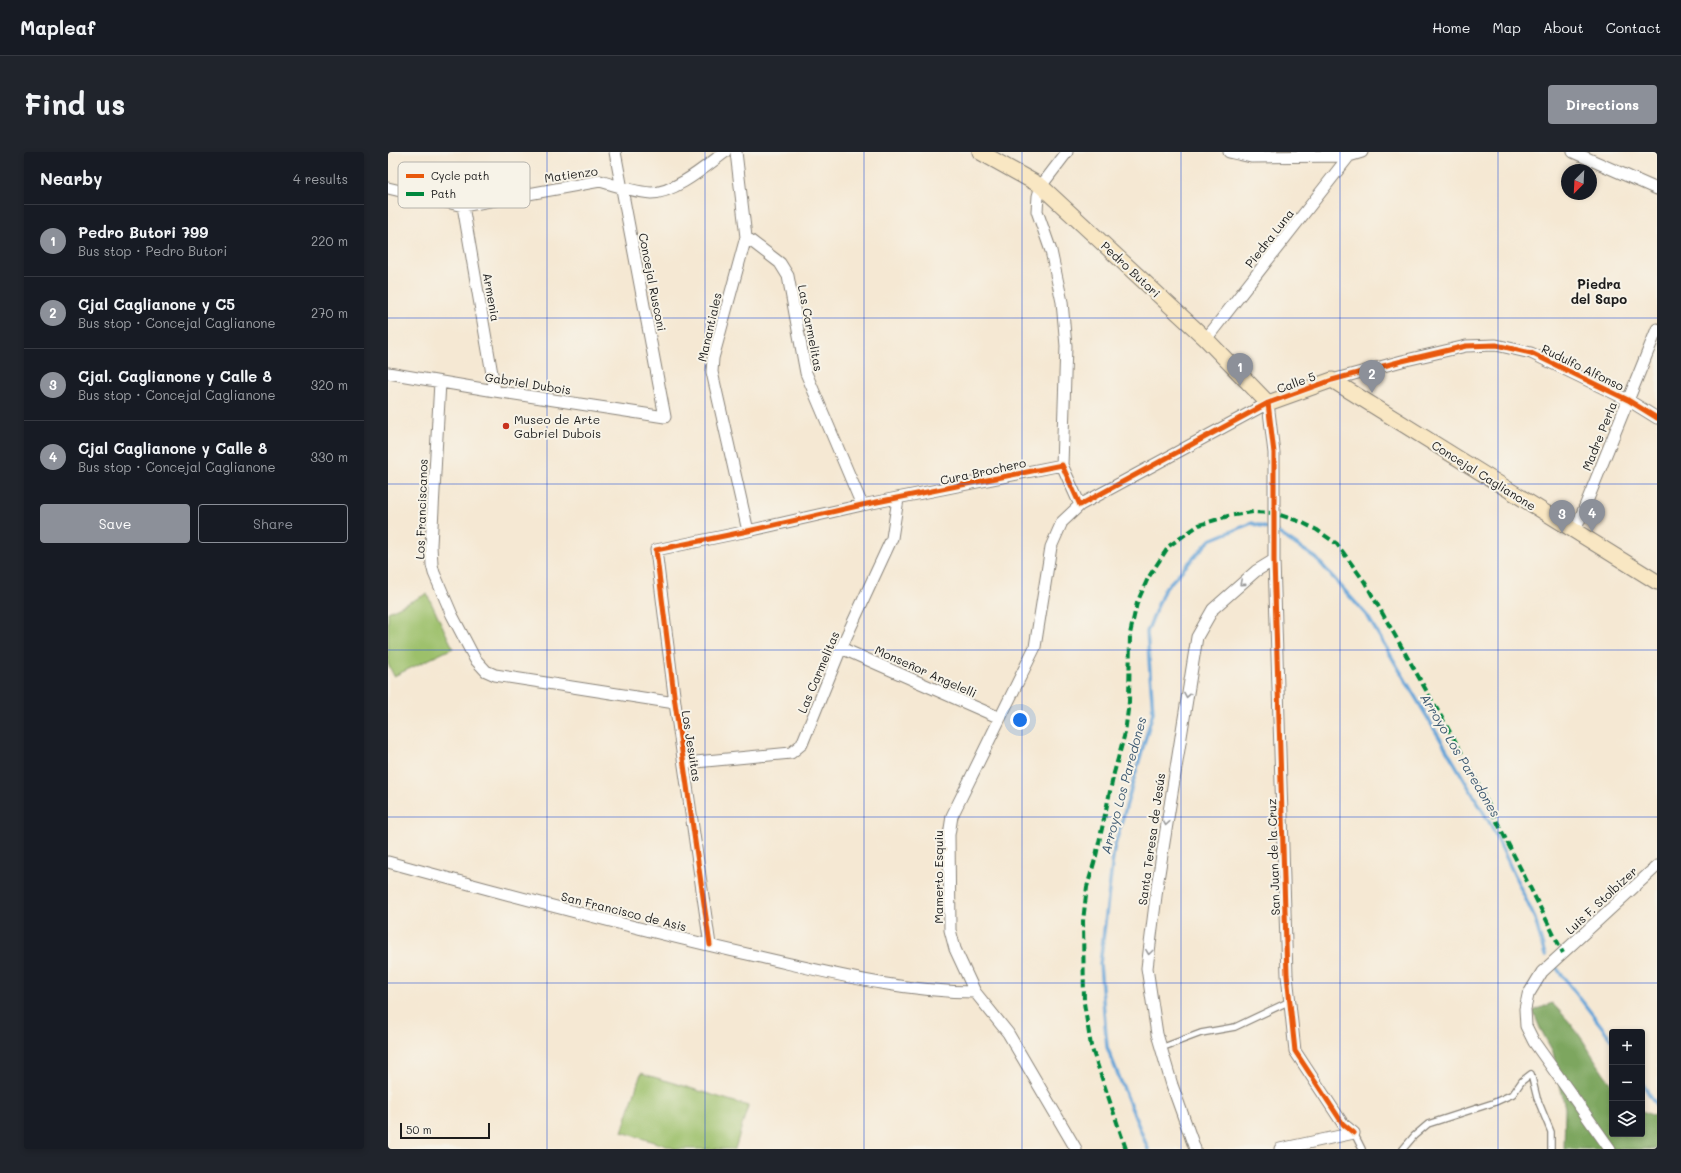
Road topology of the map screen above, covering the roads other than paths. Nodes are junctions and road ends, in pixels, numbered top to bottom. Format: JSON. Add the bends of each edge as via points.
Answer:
{"nodes":[{"id":1,"x":615,"y":152,"type":"edge"},
{"id":2,"x":725,"y":152,"type":"edge"},
{"id":3,"x":736,"y":152,"type":"edge"},
{"id":4,"x":980,"y":152,"type":"edge"},
{"id":5,"x":1068,"y":152,"type":"edge"},
{"id":6,"x":1229,"y":152,"type":"edge"},
{"id":7,"x":1362,"y":152,"type":"edge"},
{"id":8,"x":1573,"y":152,"type":"edge"},
{"id":9,"x":1349,"y":154,"type":"edge"},
{"id":10,"x":1041,"y":186,"type":"junction"},
{"id":11,"x":621,"y":187,"type":"junction"},
{"id":12,"x":388,"y":188,"type":"edge"},
{"id":13,"x":1657,"y":189,"type":"edge"},
{"id":14,"x":398,"y":190,"type":"edge"},
{"id":15,"x":530,"y":194,"type":"edge"},
{"id":16,"x":463,"y":208,"type":"edge"},
{"id":17,"x":746,"y":237,"type":"junction"},
{"id":18,"x":1657,"y":329,"type":"edge"},
{"id":19,"x":1206,"y":339,"type":"junction"},
{"id":20,"x":388,"y":373,"type":"edge"},
{"id":21,"x":1332,"y":380,"type":"junction"},
{"id":22,"x":440,"y":382,"type":"junction"},
{"id":23,"x":495,"y":392,"type":"junction"},
{"id":24,"x":1628,"y":400,"type":"junction"},
{"id":25,"x":1268,"y":403,"type":"junction"},
{"id":26,"x":665,"y":417,"type":"joint"},
{"id":27,"x":1657,"y":418,"type":"edge"},
{"id":28,"x":1062,"y":465,"type":"junction"},
{"id":29,"x":898,"y":499,"type":"junction"},
{"id":30,"x":862,"y":505,"type":"junction"},
{"id":31,"x":1080,"y":506,"type":"junction"},
{"id":32,"x":748,"y":531,"type":"junction"},
{"id":33,"x":1575,"y":531,"type":"junction"},
{"id":34,"x":656,"y":550,"type":"joint"},
{"id":35,"x":1274,"y":560,"type":"junction"},
{"id":36,"x":1657,"y":582,"type":"edge"},
{"id":37,"x":842,"y":648,"type":"junction"},
{"id":38,"x":675,"y":704,"type":"junction"},
{"id":39,"x":1000,"y":718,"type":"junction"},
{"id":40,"x":685,"y":763,"type":"junction"},
{"id":41,"x":388,"y":862,"type":"edge"},
{"id":42,"x":1657,"y":866,"type":"edge"},
{"id":43,"x":710,"y":945,"type":"junction"},
{"id":44,"x":975,"y":992,"type":"junction"},
{"id":45,"x":1290,"y":1001,"type":"junction"},
{"id":46,"x":1161,"y":1048,"type":"junction"},
{"id":47,"x":1354,"y":1133,"type":"junction"},
{"id":48,"x":1076,"y":1149,"type":"edge"},
{"id":49,"x":1196,"y":1149,"type":"edge"},
{"id":50,"x":1280,"y":1149,"type":"edge"},
{"id":51,"x":1362,"y":1149,"type":"edge"},
{"id":52,"x":1403,"y":1149,"type":"edge"},
{"id":53,"x":1551,"y":1149,"type":"edge"},
{"id":54,"x":1610,"y":1149,"type":"edge"}],
"edges":[{"from":1,"to":11,"type":"street","name":"Concejal Rusconi"},
{"from":2,"to":11,"type":"street","name":"Matienzo","via":[[690,178],[671,188],[651,193]]},
{"from":3,"to":17,"type":"street","name":"Manantiales"},
{"from":4,"to":10,"type":"street","name":"Pedro Butori"},
{"from":5,"to":10,"type":"street"},
{"from":6,"to":9,"type":"street","via":[[1251,157]]},
{"from":7,"to":9,"type":"street"},
{"from":8,"to":13,"type":"street"},
{"from":9,"to":19,"type":"street","name":"Piedra Luna"},
{"from":10,"to":19,"type":"street","name":"Pedro Butori"},
{"from":10,"to":28,"type":"street","via":[[1037,210],[1051,251],[1062,302],[1066,346]]},
{"from":11,"to":15,"type":"street","name":"Matienzo","via":[[600,181]]},
{"from":11,"to":26,"type":"street","name":"Concejal Rusconi"},
{"from":12,"to":14,"type":"street","name":"Matienzo"},
{"from":16,"to":23,"type":"street","name":"Armenia"},
{"from":17,"to":30,"type":"street","name":"Las Carmelitas","via":[[780,263],[788,276],[806,373]]},
{"from":17,"to":32,"type":"street","name":"Manantiales","via":[[712,358],[712,372]]},
{"from":18,"to":24,"type":"street","name":"Madre Perla"},
{"from":19,"to":25,"type":"street","name":"Pedro Butori"},
{"from":20,"to":22,"type":"street","name":"Gabriel Dubois"},
{"from":21,"to":24,"type":"street","name":"Rudulfo Alfonso","via":[[1466,346],[1496,345],[1531,353]]},
{"from":21,"to":25,"type":"street","name":"Calle 5"},
{"from":21,"to":33,"type":"street","name":"Concejal Caglianone"},
{"from":22,"to":23,"type":"street","name":"Gabriel Dubois"},
{"from":22,"to":38,"type":"street","name":"Los Franciscanos","via":[[432,565],[439,587],[475,659],[486,671],[495,675]]},
{"from":23,"to":26,"type":"street","name":"Gabriel Dubois"},
{"from":24,"to":27,"type":"street","name":"Rudulfo Alfonso"},
{"from":24,"to":33,"type":"street","name":"Madre Perla"},
{"from":25,"to":31,"type":"street"},
{"from":25,"to":35,"type":"street","name":"San Juan de la Cruz","via":[[1274,453]]},
{"from":28,"to":29,"type":"street","name":"Cura Brochero"},
{"from":28,"to":31,"type":"street"},
{"from":29,"to":30,"type":"street","name":"Cura Brochero"},
{"from":29,"to":37,"type":"street","name":"Las Carmelitas","via":[[892,538]]},
{"from":30,"to":32,"type":"street","name":"Cura Brochero"},
{"from":31,"to":39,"type":"street","name":"Mamerto Esquiu","via":[[1062,522],[1051,547],[1035,647]]},
{"from":32,"to":34,"type":"street","name":"Cura Brochero"},
{"from":33,"to":36,"type":"street","name":"Concejal Caglianone"},
{"from":34,"to":38,"type":"street","name":"Los Jesuitas"},
{"from":35,"to":45,"type":"street","name":"San Juan de la Cruz"},
{"from":35,"to":46,"type":"street","name":"Santa Teresa de Jesús","one_way":true,"via":[[1213,609],[1197,637],[1158,880],[1147,968]]},
{"from":37,"to":39,"type":"street","name":"Monseñor Angelelli"},
{"from":37,"to":40,"type":"street","name":"Las Carmelitas","via":[[802,744],[791,753]]},
{"from":38,"to":40,"type":"street","name":"Los Jesuitas"},
{"from":39,"to":44,"type":"street","name":"Mamerto Esquiu","via":[[952,816],[949,835],[950,930],[955,949]]},
{"from":40,"to":43,"type":"street","name":"Los Jesuitas"},
{"from":41,"to":43,"type":"street","name":"San Francisco de Asis","via":[[550,906]]},
{"from":42,"to":54,"type":"street","name":"Luis F. Stolbizer","via":[[1542,972],[1528,995],[1525,1009],[1526,1026],[1534,1042]]},
{"from":43,"to":44,"type":"street","name":"San Francisco de Asis","via":[[879,983],[943,992]]},
{"from":44,"to":48,"type":"street","name":"Mamerto Esquiu","via":[[1008,1033]]},
{"from":45,"to":46,"type":"lane","via":[[1235,1027],[1201,1034]]},
{"from":45,"to":47,"type":"street","name":"San Juan de la Cruz","via":[[1295,1051],[1343,1124]]},
{"from":46,"to":49,"type":"street","name":"Santa Teresa de Jesús"},
{"from":47,"to":50,"type":"street"},
{"from":47,"to":51,"type":"lane"},
{"from":52,"to":53,"type":"lane","via":[[1428,1124],[1513,1094],[1522,1081],[1531,1074],[1536,1098],[1551,1132]]}]}
